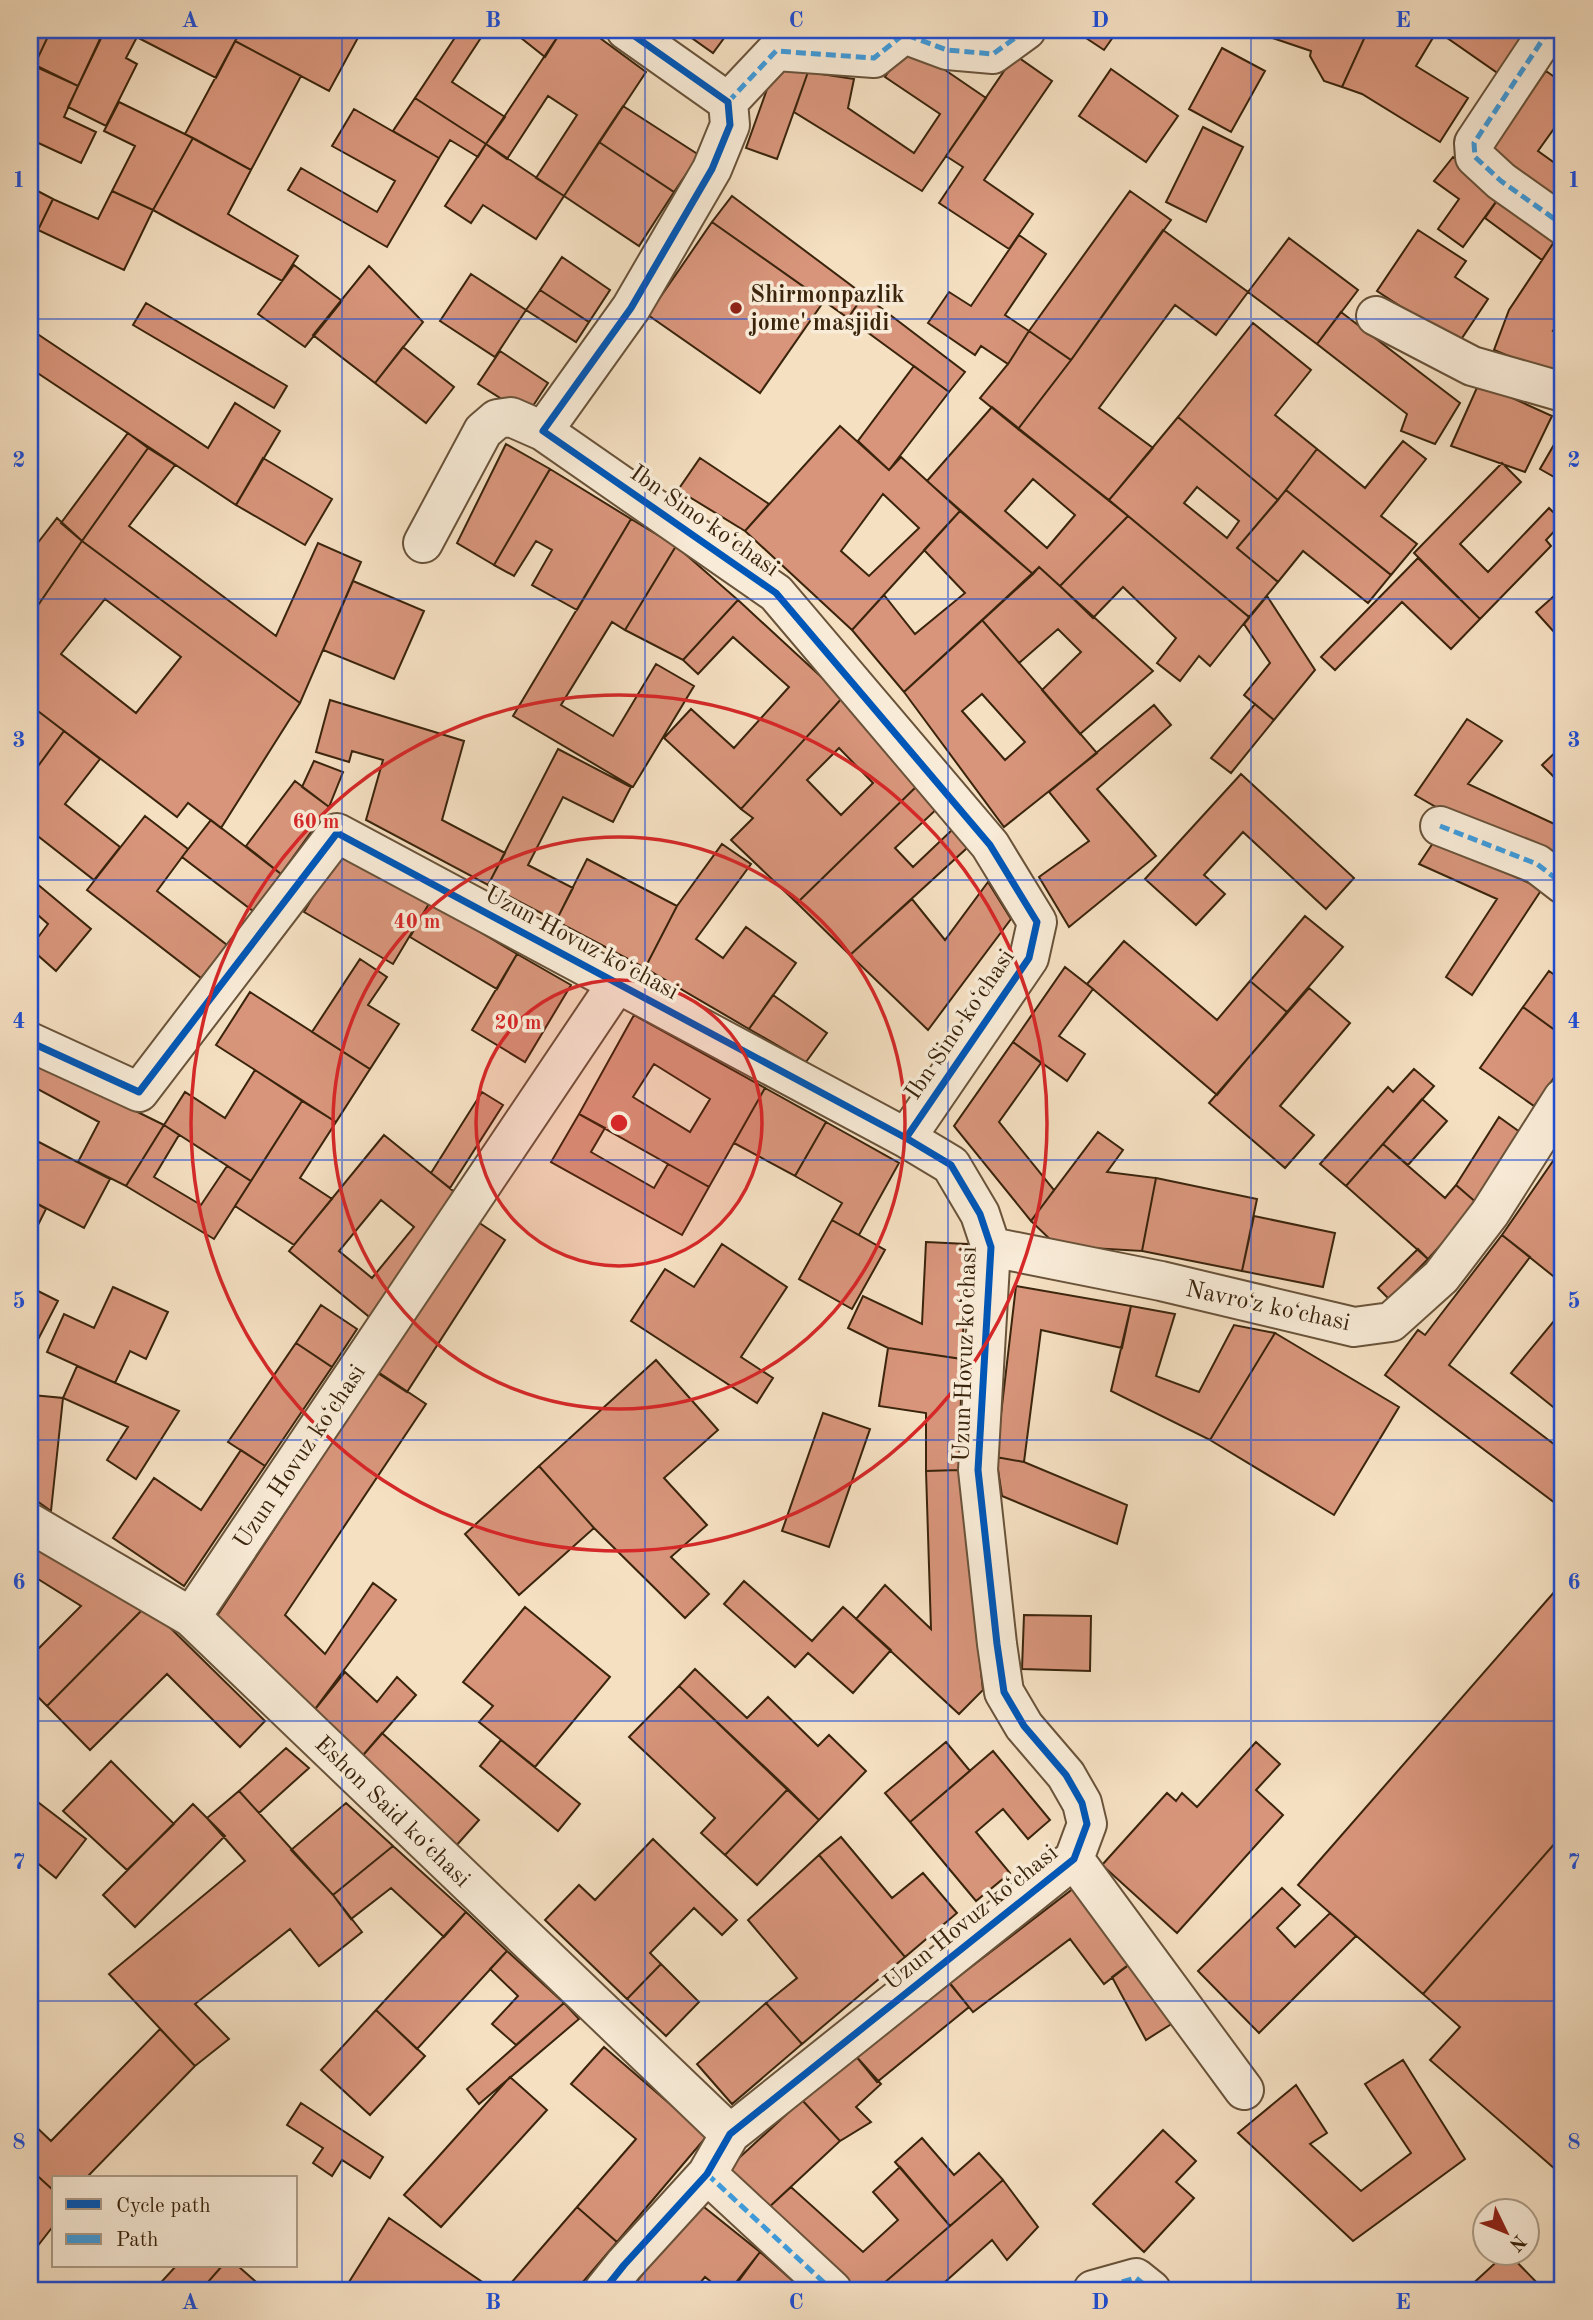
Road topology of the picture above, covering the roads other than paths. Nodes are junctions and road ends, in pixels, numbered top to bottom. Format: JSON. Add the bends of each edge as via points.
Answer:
{"nodes":[{"id":1,"x":626,"y":30,"type":"edge"},
{"id":2,"x":1026,"y":30,"type":"edge"},
{"id":3,"x":1549,"y":30,"type":"edge"},
{"id":4,"x":904,"y":32,"type":"edge"},
{"id":5,"x":728,"y":102,"type":"junction"},
{"id":6,"x":1563,"y":225,"type":"edge"},
{"id":7,"x":1376,"y":316,"type":"dead end"},
{"id":8,"x":1563,"y":392,"type":"edge"},
{"id":9,"x":543,"y":431,"type":"junction"},
{"id":10,"x":423,"y":543,"type":"dead end"},
{"id":11,"x":1440,"y":826,"type":"dead end"},
{"id":12,"x":1563,"y":884,"type":"edge"},
{"id":13,"x":618,"y":982,"type":"junction"},
{"id":14,"x":30,"y":1042,"type":"edge"},
{"id":15,"x":1563,"y":1098,"type":"edge"},
{"id":16,"x":906,"y":1138,"type":"junction"},
{"id":17,"x":991,"y":1247,"type":"junction"},
{"id":18,"x":30,"y":1523,"type":"edge"},
{"id":19,"x":191,"y":1617,"type":"junction"},
{"id":20,"x":1074,"y":1859,"type":"junction"},
{"id":21,"x":1244,"y":2090,"type":"dead end"},
{"id":22,"x":730,"y":2134,"type":"junction"},
{"id":23,"x":706,"y":2174,"type":"junction"},
{"id":24,"x":604,"y":2290,"type":"edge"},
{"id":25,"x":832,"y":2290,"type":"edge"},
{"id":26,"x":1093,"y":2290,"type":"edge"},
{"id":27,"x":1151,"y":2290,"type":"edge"}],
"edges":[{"from":1,"to":5,"type":"street"},
{"from":2,"to":4,"type":"street","via":[[993,54],[947,50]]},
{"from":3,"to":6,"type":"street","via":[[1474,143],[1475,158]]},
{"from":4,"to":5,"type":"street","via":[[874,58],[776,51]]},
{"from":5,"to":9,"type":"street","via":[[730,125],[712,169],[631,308]]},
{"from":7,"to":8,"type":"street","via":[[1472,366]]},
{"from":9,"to":10,"type":"street","name":"Ibn Sino koʻchasi","via":[[511,417],[497,419],[483,431]]},
{"from":9,"to":16,"type":"street","name":"Ibn Sino koʻchasi","via":[[776,593],[990,845],[1037,922],[1029,958]]},
{"from":11,"to":12,"type":"street","via":[[1537,864]]},
{"from":13,"to":14,"type":"street","name":"Uzun Hovuz koʻchasi","via":[[337,833],[139,1092]]},
{"from":13,"to":16,"type":"street","name":"Uzun Hovuz koʻchasi"},
{"from":13,"to":19,"type":"street","name":"Uzun Hovuz koʻchasi"},
{"from":15,"to":17,"type":"street","name":"Navroʻz koʻchasi","via":[[1490,1213],[1441,1277],[1391,1322],[1354,1327]]},
{"from":16,"to":17,"type":"street","name":"Uzun Hovuz koʻchasi","via":[[951,1166],[980,1214]]},
{"from":17,"to":20,"type":"street","name":"Uzun Hovuz koʻchasi","via":[[978,1470],[997,1644],[1004,1692],[1082,1802],[1087,1824]]},
{"from":18,"to":19,"type":"street","name":"Eshon Said koʻchasi"},
{"from":19,"to":22,"type":"street","name":"Eshon Said koʻchasi"},
{"from":20,"to":21,"type":"street"},
{"from":20,"to":22,"type":"street","name":"Uzun Hovuz koʻchasi"},
{"from":22,"to":23,"type":"street","name":"Uzun Hovuz koʻchasi"},
{"from":23,"to":24,"type":"street","name":"Uzun Hovuz koʻchasi"},
{"from":23,"to":25,"type":"street"},
{"from":26,"to":27,"type":"street","via":[[1136,2278]]}]}
